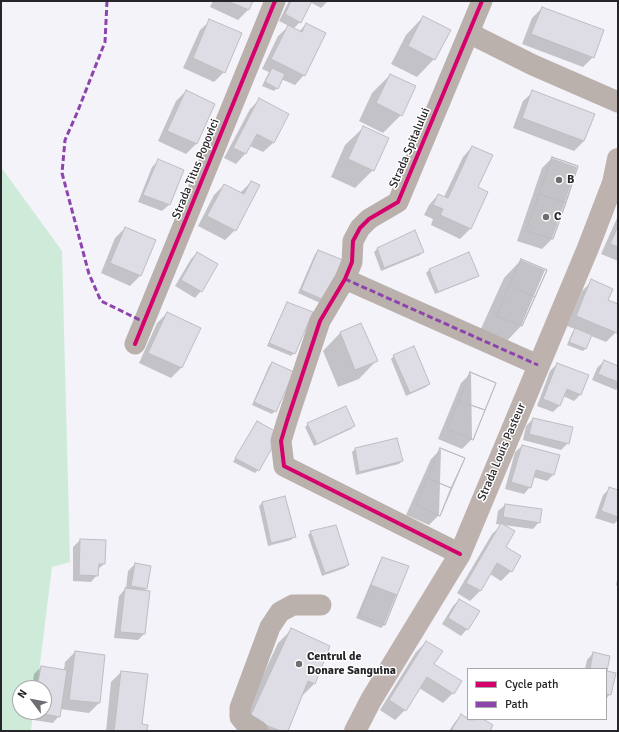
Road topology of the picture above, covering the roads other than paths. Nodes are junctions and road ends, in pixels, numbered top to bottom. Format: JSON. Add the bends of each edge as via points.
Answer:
{"nodes":[{"id":1,"x":275,"y":1,"type":"edge"},
{"id":2,"x":482,"y":1,"type":"edge"},
{"id":3,"x":469,"y":33,"type":"junction"},
{"id":4,"x":618,"y":102,"type":"edge"},
{"id":5,"x":618,"y":159,"type":"edge"},
{"id":6,"x":345,"y":279,"type":"junction"},
{"id":7,"x":135,"y":344,"type":"dead end"},
{"id":8,"x":538,"y":365,"type":"junction"},
{"id":9,"x":460,"y":554,"type":"junction"},
{"id":10,"x":321,"y":606,"type":"dead end"},
{"id":11,"x":258,"y":731,"type":"edge"},
{"id":12,"x":355,"y":731,"type":"edge"}],
"edges":[{"from":1,"to":7,"type":"street","name":"Strada Titus Popovici"},
{"from":2,"to":3,"type":"street","name":"Strada Spitalului"},
{"from":3,"to":4,"type":"street","via":[[533,65]]},
{"from":3,"to":6,"type":"street","name":"Strada Spitalului","via":[[398,202],[360,228],[353,241],[352,262]]},
{"from":5,"to":8,"type":"main road","name":"Strada Louis Pasteur","via":[[613,183],[588,248]]},
{"from":6,"to":8,"type":"street"},
{"from":6,"to":9,"type":"street","name":"Strada Spitalului","via":[[320,321],[298,385],[281,441],[284,466]]},
{"from":8,"to":9,"type":"main road","name":"Strada Louis Pasteur"},
{"from":9,"to":12,"type":"main road","name":"Strada Louis Pasteur","via":[[371,700]]},
{"from":10,"to":11,"type":"street","via":[[293,605],[280,612],[270,627],[240,708],[240,717],[244,723]]}]}
